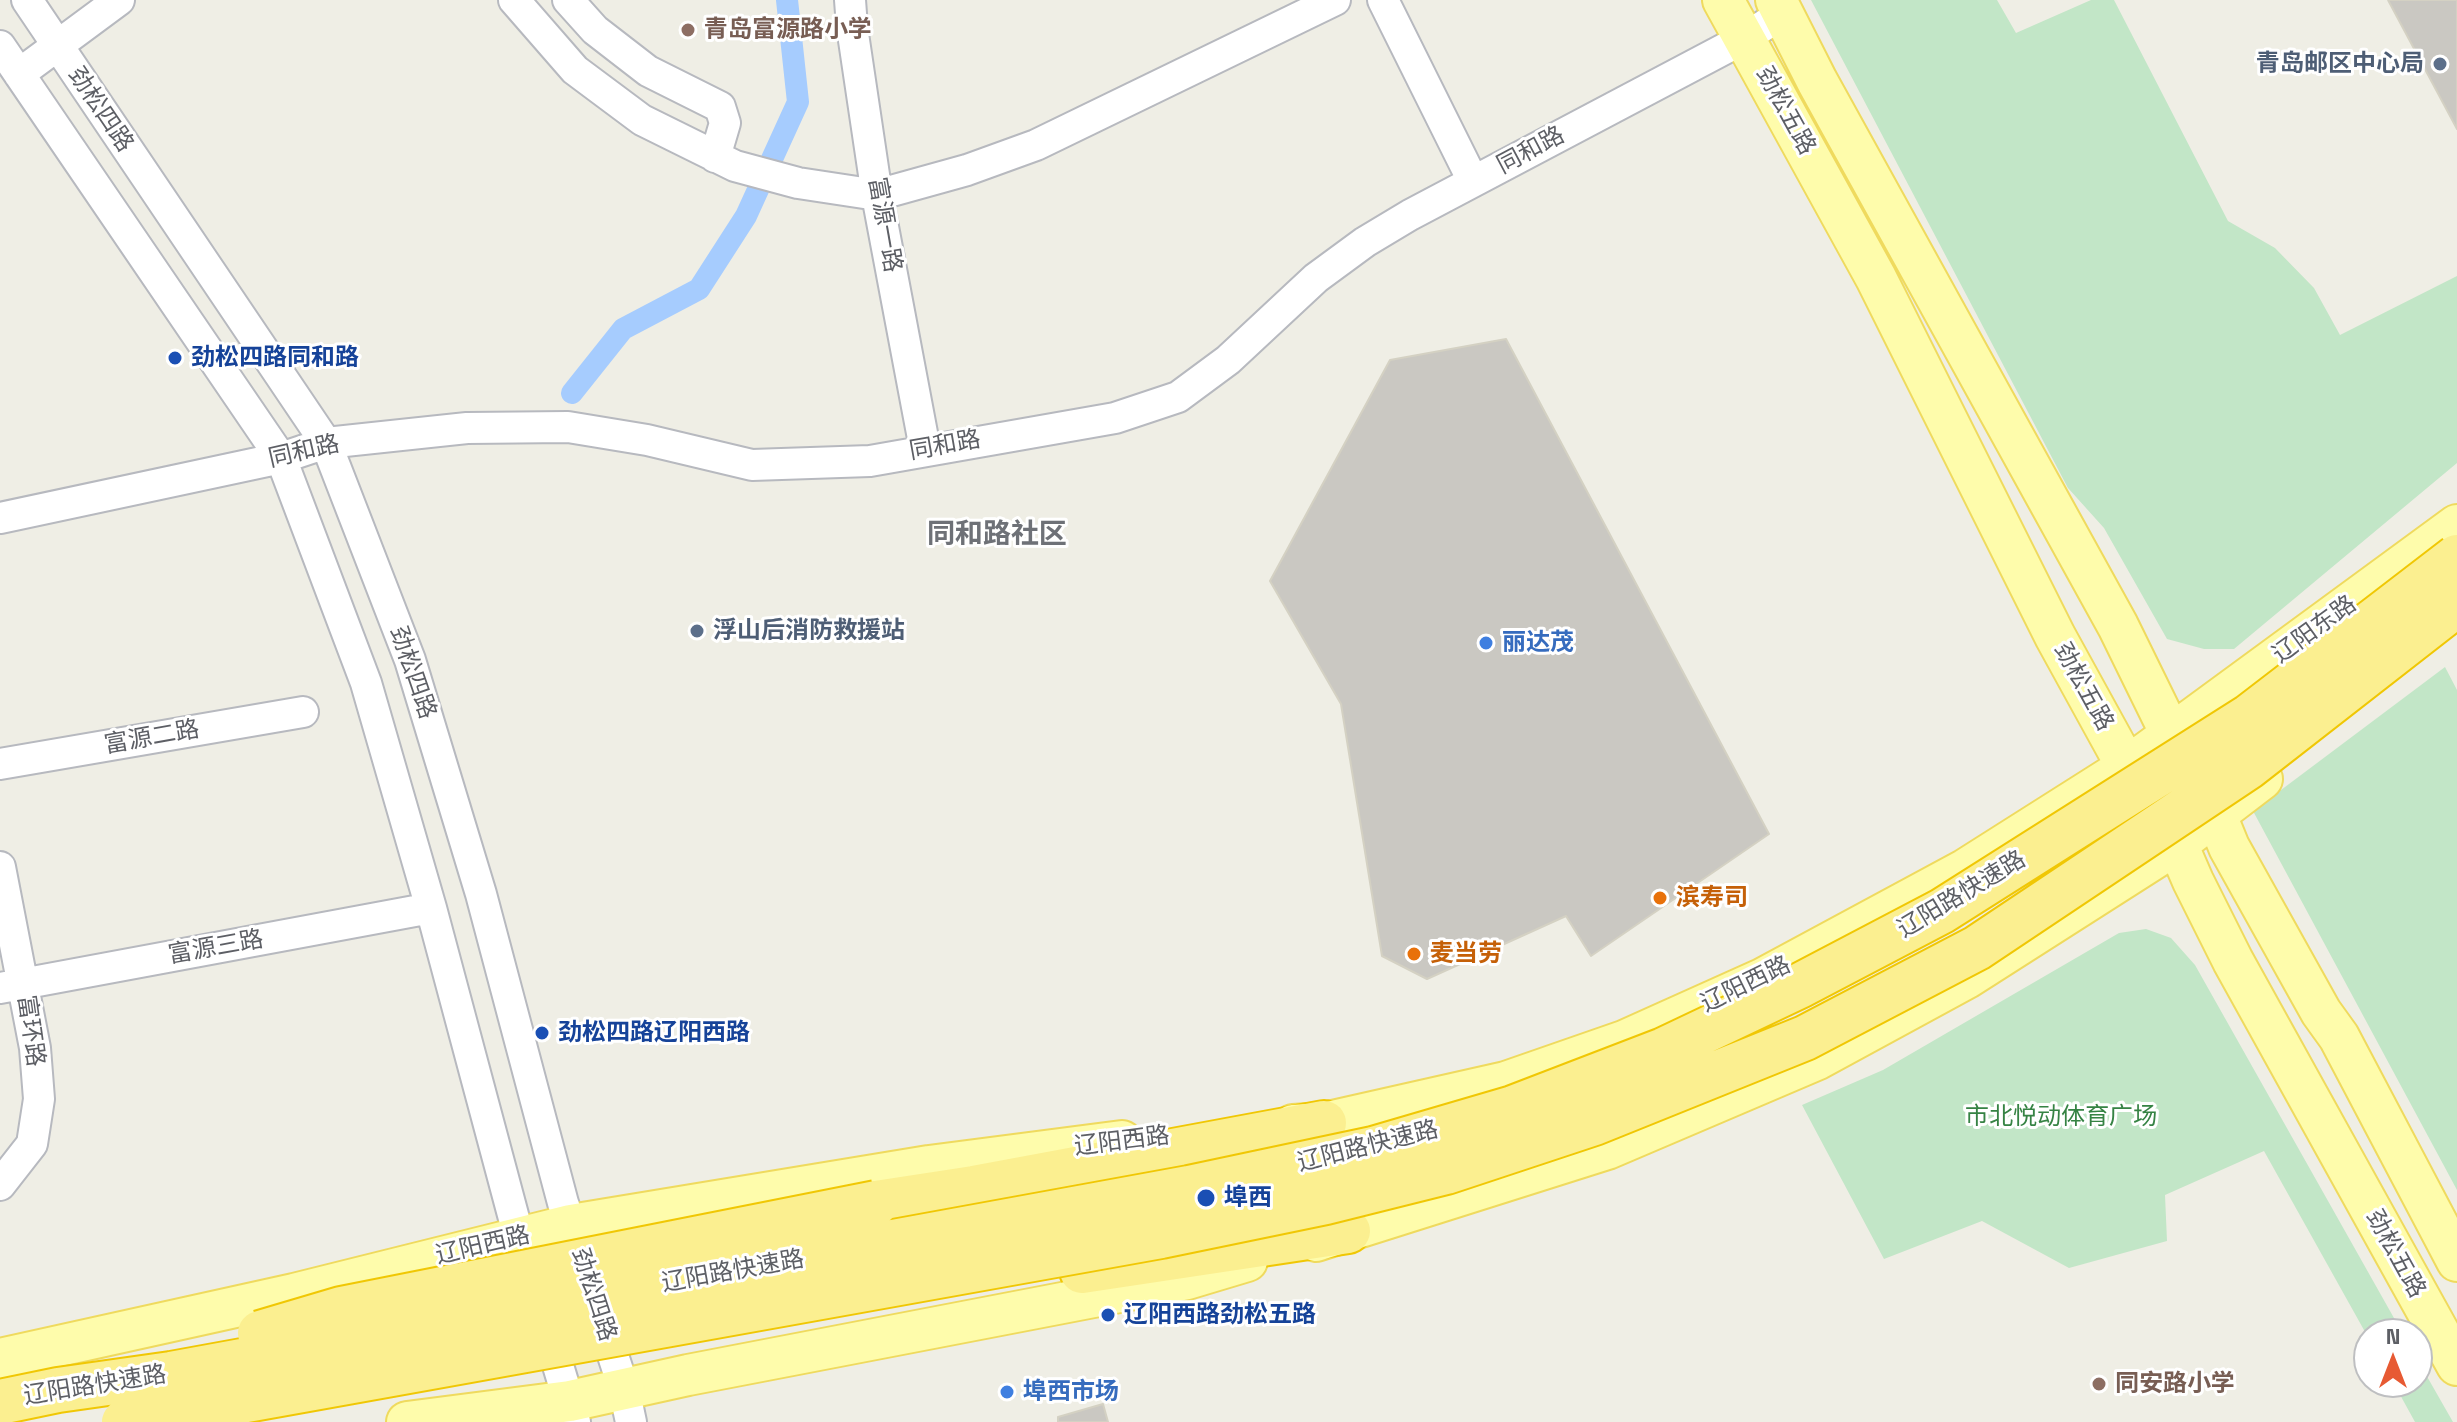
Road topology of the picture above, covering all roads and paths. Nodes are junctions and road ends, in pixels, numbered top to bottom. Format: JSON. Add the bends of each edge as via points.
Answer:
{"nodes":[{"id":1,"x":27,"y":0,"type":"edge"},
{"id":2,"x":119,"y":0,"type":"edge"},
{"id":3,"x":514,"y":0,"type":"edge"},
{"id":4,"x":568,"y":0,"type":"edge"},
{"id":5,"x":850,"y":0,"type":"edge"},
{"id":6,"x":1335,"y":0,"type":"edge"},
{"id":7,"x":1383,"y":0,"type":"edge"},
{"id":8,"x":1723,"y":0,"type":"edge"},
{"id":9,"x":1780,"y":6,"type":"edge"},
{"id":10,"x":1745,"y":38,"type":"junction"},
{"id":11,"x":0,"y":46,"type":"edge"},
{"id":12,"x":57,"y":46,"type":"junction"},
{"id":13,"x":19,"y":74,"type":"junction"},
{"id":14,"x":725,"y":162,"type":"junction"},
{"id":15,"x":1473,"y":181,"type":"junction"},
{"id":16,"x":877,"y":195,"type":"junction"},
{"id":17,"x":326,"y":443,"type":"junction"},
{"id":18,"x":925,"y":449,"type":"junction"},
{"id":19,"x":281,"y":458,"type":"junction"},
{"id":20,"x":0,"y":518,"type":"edge"},
{"id":21,"x":2457,"y":525,"type":"edge"},
{"id":22,"x":2457,"y":557,"type":"edge"},
{"id":23,"x":2457,"y":604,"type":"edge"},
{"id":24,"x":2457,"y":624,"type":"edge"},
{"id":25,"x":303,"y":712,"type":"dead end"},
{"id":26,"x":2173,"y":734,"type":"junction"},
{"id":27,"x":0,"y":764,"type":"edge"},
{"id":28,"x":2127,"y":767,"type":"junction"},
{"id":29,"x":2216,"y":815,"type":"junction"},
{"id":30,"x":2177,"y":844,"type":"junction"},
{"id":31,"x":0,"y":867,"type":"edge"},
{"id":32,"x":431,"y":908,"type":"junction"},
{"id":33,"x":12,"y":986,"type":"edge"},
{"id":34,"x":1324,"y":1123,"type":"junction"},
{"id":35,"x":0,"y":1185,"type":"edge"},
{"id":36,"x":571,"y":1225,"type":"junction"},
{"id":37,"x":1348,"y":1231,"type":"junction"},
{"id":38,"x":518,"y":1239,"type":"junction"},
{"id":39,"x":2457,"y":1261,"type":"edge"},
{"id":40,"x":0,"y":1359,"type":"edge"},
{"id":41,"x":2457,"y":1365,"type":"edge"},
{"id":42,"x":58,"y":1390,"type":"junction"},
{"id":43,"x":0,"y":1402,"type":"edge"},
{"id":44,"x":628,"y":1406,"type":"edge"},
{"id":45,"x":572,"y":1412,"type":"edge"},
{"id":46,"x":124,"y":1422,"type":"edge"},
{"id":47,"x":261,"y":1422,"type":"edge"},
{"id":48,"x":407,"y":1422,"type":"edge"}],
"edges":[{"from":1,"to":12,"type":"street","name":"劲松四路"},
{"from":2,"to":12,"type":"street"},
{"from":3,"to":14,"type":"street","via":[[575,70],[642,120]]},
{"from":4,"to":14,"type":"street","via":[[595,30],[648,71],[720,107]]},
{"from":5,"to":16,"type":"street","name":"富源一路"},
{"from":6,"to":16,"type":"street","via":[[1036,145]]},
{"from":7,"to":15,"type":"street"},
{"from":8,"to":10,"type":"main road","name":"劲松五路"},
{"from":9,"to":10,"type":"street","name":"同和路"},
{"from":9,"to":26,"type":"main road","name":"劲松五路"},
{"from":10,"to":15,"type":"street","name":"同和路"},
{"from":10,"to":28,"type":"main road","name":"劲松五路","via":[[1876,278],[2055,636]]},
{"from":11,"to":13,"type":"street","name":"劲松四路"},
{"from":12,"to":13,"type":"street"},
{"from":12,"to":17,"type":"street","name":"劲松四路"},
{"from":13,"to":19,"type":"street","name":"劲松四路"},
{"from":14,"to":16,"type":"street","via":[[798,183]]},
{"from":15,"to":18,"type":"street","name":"同和路","via":[[1365,242],[1178,397],[1115,418]]},
{"from":16,"to":18,"type":"street","name":"富源一路"},
{"from":17,"to":18,"type":"street","name":"同和路","via":[[467,428],[568,427],[752,465],[870,461]]},
{"from":17,"to":19,"type":"street","name":"同和路"},
{"from":17,"to":36,"type":"street","name":"劲松四路","via":[[414,674],[481,894]]},
{"from":19,"to":20,"type":"street","name":"同和路"},
{"from":19,"to":32,"type":"street","name":"劲松四路","via":[[366,683]]},
{"from":21,"to":26,"type":"main road","name":"辽阳东路"},
{"from":22,"to":42,"type":"highway","name":"辽阳路快速路","bridge":true,"via":[[2250,716],[1942,911],[1664,1050],[1513,1108],[1373,1149],[1189,1188],[202,1369]]},
{"from":23,"to":46,"type":"highway","name":"辽阳路快速路","bridge":true,"via":[[2248,767],[1977,948],[1805,1038],[1594,1123],[1446,1172],[1176,1233]]},
{"from":24,"to":29,"type":"main road"},
{"from":25,"to":27,"type":"street","name":"富源二路"},
{"from":26,"to":28,"type":"main road","name":"辽阳西路"},
{"from":26,"to":29,"type":"main road","name":"劲松五路"},
{"from":28,"to":30,"type":"main road","name":"劲松五路"},
{"from":28,"to":34,"type":"main road","name":"辽阳西路","via":[[1966,869],[1762,979],[1624,1041],[1506,1082]]},
{"from":29,"to":30,"type":"main road"},
{"from":29,"to":39,"type":"main road","name":"劲松五路"},
{"from":30,"to":37,"type":"main road","via":[[1967,978],[1818,1059],[1607,1149]]},
{"from":30,"to":41,"type":"main road","name":"劲松五路","via":[[2233,961]]},
{"from":31,"to":33,"type":"street","name":"富环路"},
{"from":32,"to":33,"type":"street","name":"富源三路"},
{"from":32,"to":38,"type":"street","name":"劲松四路"},
{"from":33,"to":35,"type":"street","name":"富环路","via":[[35,1048],[39,1099],[32,1144]]},
{"from":34,"to":36,"type":"main road","name":"辽阳西路","via":[[929,1166]]},
{"from":34,"to":42,"type":"highway","bridge":true,"via":[[876,1203],[341,1309]]},
{"from":36,"to":38,"type":"main road","name":"辽阳西路"},
{"from":36,"to":44,"type":"street","name":"劲松四路"},
{"from":37,"to":44,"type":"main road","via":[[1187,1279]]},
{"from":37,"to":47,"type":"highway","via":[[1033,1278],[721,1341]]},
{"from":38,"to":40,"type":"main road","name":"辽阳西路"},
{"from":38,"to":45,"type":"street","name":"劲松四路"},
{"from":42,"to":43,"type":"highway","name":"辽阳路快速路","bridge":true},
{"from":44,"to":45,"type":"main road"},
{"from":45,"to":48,"type":"main road"}]}
